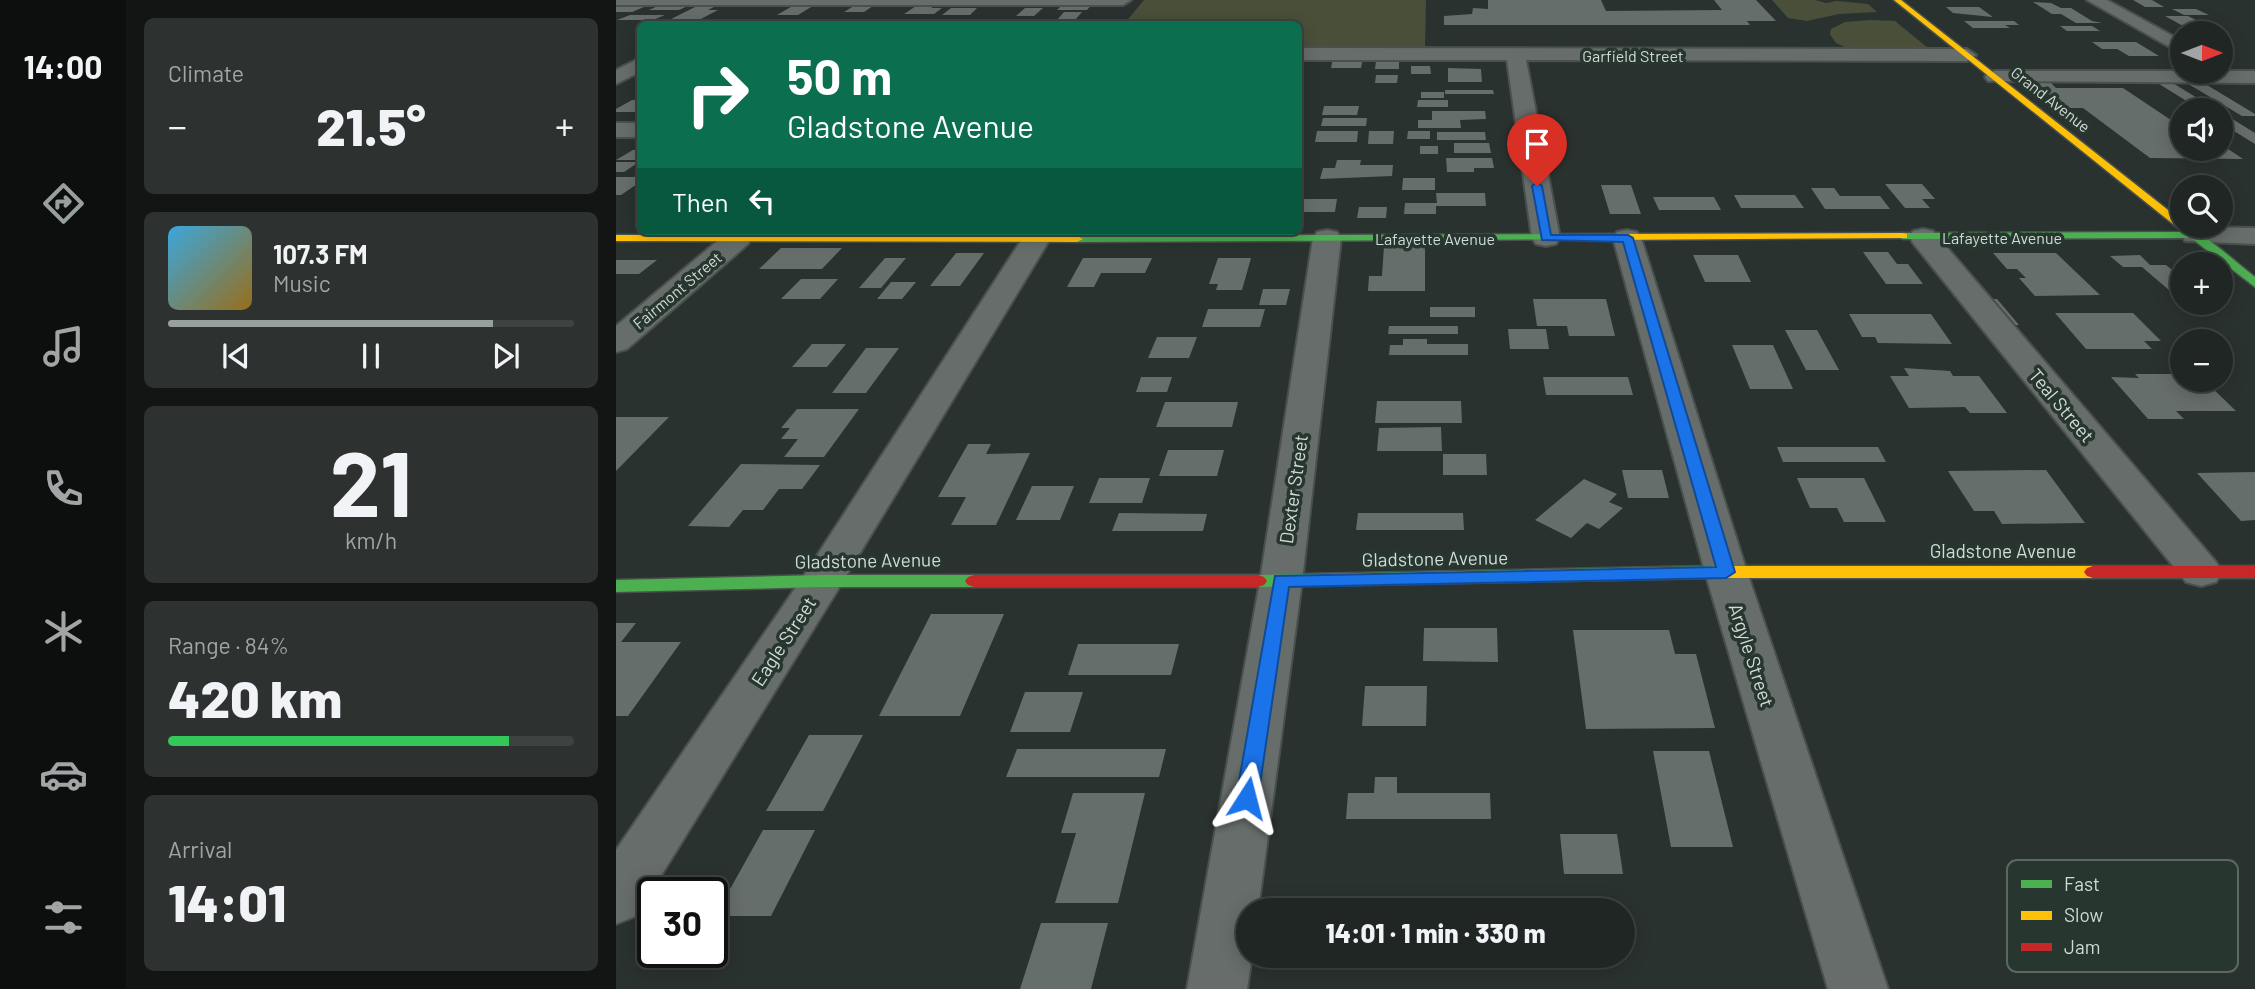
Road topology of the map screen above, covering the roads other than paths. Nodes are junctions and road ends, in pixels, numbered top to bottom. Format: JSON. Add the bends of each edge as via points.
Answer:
{"nodes":[{"id":1,"x":758,"y":0,"type":"edge"},
{"id":2,"x":1123,"y":0,"type":"edge"},
{"id":3,"x":1897,"y":0,"type":"edge"},
{"id":4,"x":2095,"y":0,"type":"edge"},
{"id":5,"x":616,"y":1,"type":"edge"},
{"id":6,"x":1111,"y":16,"type":"dead end"},
{"id":7,"x":726,"y":18,"type":"dead end"},
{"id":8,"x":2170,"y":41,"type":"edge"},
{"id":9,"x":616,"y":53,"type":"edge"},
{"id":10,"x":637,"y":53,"type":"edge"},
{"id":11,"x":1302,"y":55,"type":"edge"},
{"id":12,"x":1516,"y":55,"type":"junction"},
{"id":13,"x":1967,"y":55,"type":"junction"},
{"id":14,"x":637,"y":66,"type":"edge"},
{"id":15,"x":2237,"y":74,"type":"edge"},
{"id":16,"x":1995,"y":77,"type":"junction"},
{"id":17,"x":616,"y":78,"type":"edge"},
{"id":18,"x":2255,"y":88,"type":"edge"},
{"id":19,"x":616,"y":130,"type":"edge"},
{"id":20,"x":637,"y":130,"type":"edge"},
{"id":21,"x":2170,"y":216,"type":"edge"},
{"id":22,"x":2170,"y":229,"type":"edge"},
{"id":23,"x":2233,"y":234,"type":"edge"},
{"id":24,"x":925,"y":235,"type":"edge"},
{"id":25,"x":1240,"y":235,"type":"edge"},
{"id":26,"x":2255,"y":236,"type":"edge"},
{"id":27,"x":1923,"y":237,"type":"junction"},
{"id":28,"x":616,"y":238,"type":"edge"},
{"id":29,"x":738,"y":238,"type":"junction"},
{"id":30,"x":1327,"y":238,"type":"junction"},
{"id":31,"x":1546,"y":238,"type":"junction"},
{"id":32,"x":1628,"y":238,"type":"junction"},
{"id":33,"x":2198,"y":238,"type":"edge"},
{"id":34,"x":1036,"y":239,"type":"junction"},
{"id":35,"x":2255,"y":283,"type":"edge"},
{"id":36,"x":616,"y":342,"type":"edge"},
{"id":37,"x":1726,"y":572,"type":"junction"},
{"id":38,"x":2201,"y":572,"type":"junction"},
{"id":39,"x":2255,"y":572,"type":"edge"},
{"id":40,"x":822,"y":581,"type":"junction"},
{"id":41,"x":1281,"y":581,"type":"junction"},
{"id":42,"x":616,"y":586,"type":"edge"},
{"id":43,"x":616,"y":898,"type":"edge"},
{"id":44,"x":1217,"y":989,"type":"edge"},
{"id":45,"x":1858,"y":989,"type":"edge"}],
"edges":[{"from":1,"to":2,"type":"street"},
{"from":1,"to":5,"type":"street"},
{"from":1,"to":7,"type":"street"},
{"from":2,"to":6,"type":"street"},
{"from":3,"to":13,"type":"street","name":"Grand Avenue"},
{"from":4,"to":8,"type":"street"},
{"from":9,"to":10,"type":"street"},
{"from":11,"to":12,"type":"street","name":"Garfield Street"},
{"from":12,"to":13,"type":"street","name":"Garfield Street"},
{"from":12,"to":31,"type":"street"},
{"from":13,"to":16,"type":"street","name":"Grand Avenue"},
{"from":14,"to":17,"type":"street"},
{"from":15,"to":16,"type":"street"},
{"from":15,"to":18,"type":"street"},
{"from":16,"to":21,"type":"street","name":"Grand Avenue"},
{"from":19,"to":20,"type":"street"},
{"from":22,"to":27,"type":"street","name":"Lafayette Avenue"},
{"from":23,"to":26,"type":"street","name":"Lafayette Avenue"},
{"from":24,"to":29,"type":"street","name":"Lafayette Avenue"},
{"from":24,"to":34,"type":"street","name":"Lafayette Avenue"},
{"from":25,"to":30,"type":"street","name":"Lafayette Avenue"},
{"from":25,"to":34,"type":"street","name":"Lafayette Avenue"},
{"from":27,"to":32,"type":"street","name":"Lafayette Avenue"},
{"from":27,"to":38,"type":"street","name":"Teal Street"},
{"from":28,"to":29,"type":"street","name":"Lafayette Avenue"},
{"from":29,"to":36,"type":"street","name":"Fairmont Street"},
{"from":30,"to":31,"type":"street","name":"Lafayette Avenue"},
{"from":30,"to":41,"type":"street","name":"Dexter Street"},
{"from":31,"to":32,"type":"street","name":"Lafayette Avenue"},
{"from":32,"to":37,"type":"street","name":"Argyle Street"},
{"from":33,"to":35,"type":"street","name":"Grand Avenue"},
{"from":34,"to":40,"type":"street","name":"Eagle Street"},
{"from":37,"to":38,"type":"street","name":"Gladstone Avenue"},
{"from":37,"to":41,"type":"street","name":"Gladstone Avenue"},
{"from":37,"to":45,"type":"street","name":"Argyle Street"},
{"from":38,"to":39,"type":"street","name":"Gladstone Avenue"},
{"from":40,"to":41,"type":"street","name":"Gladstone Avenue"},
{"from":40,"to":42,"type":"street","name":"Gladstone Avenue"},
{"from":40,"to":43,"type":"street","name":"Eagle Street"},
{"from":41,"to":44,"type":"street","name":"Dexter Street"}]}
